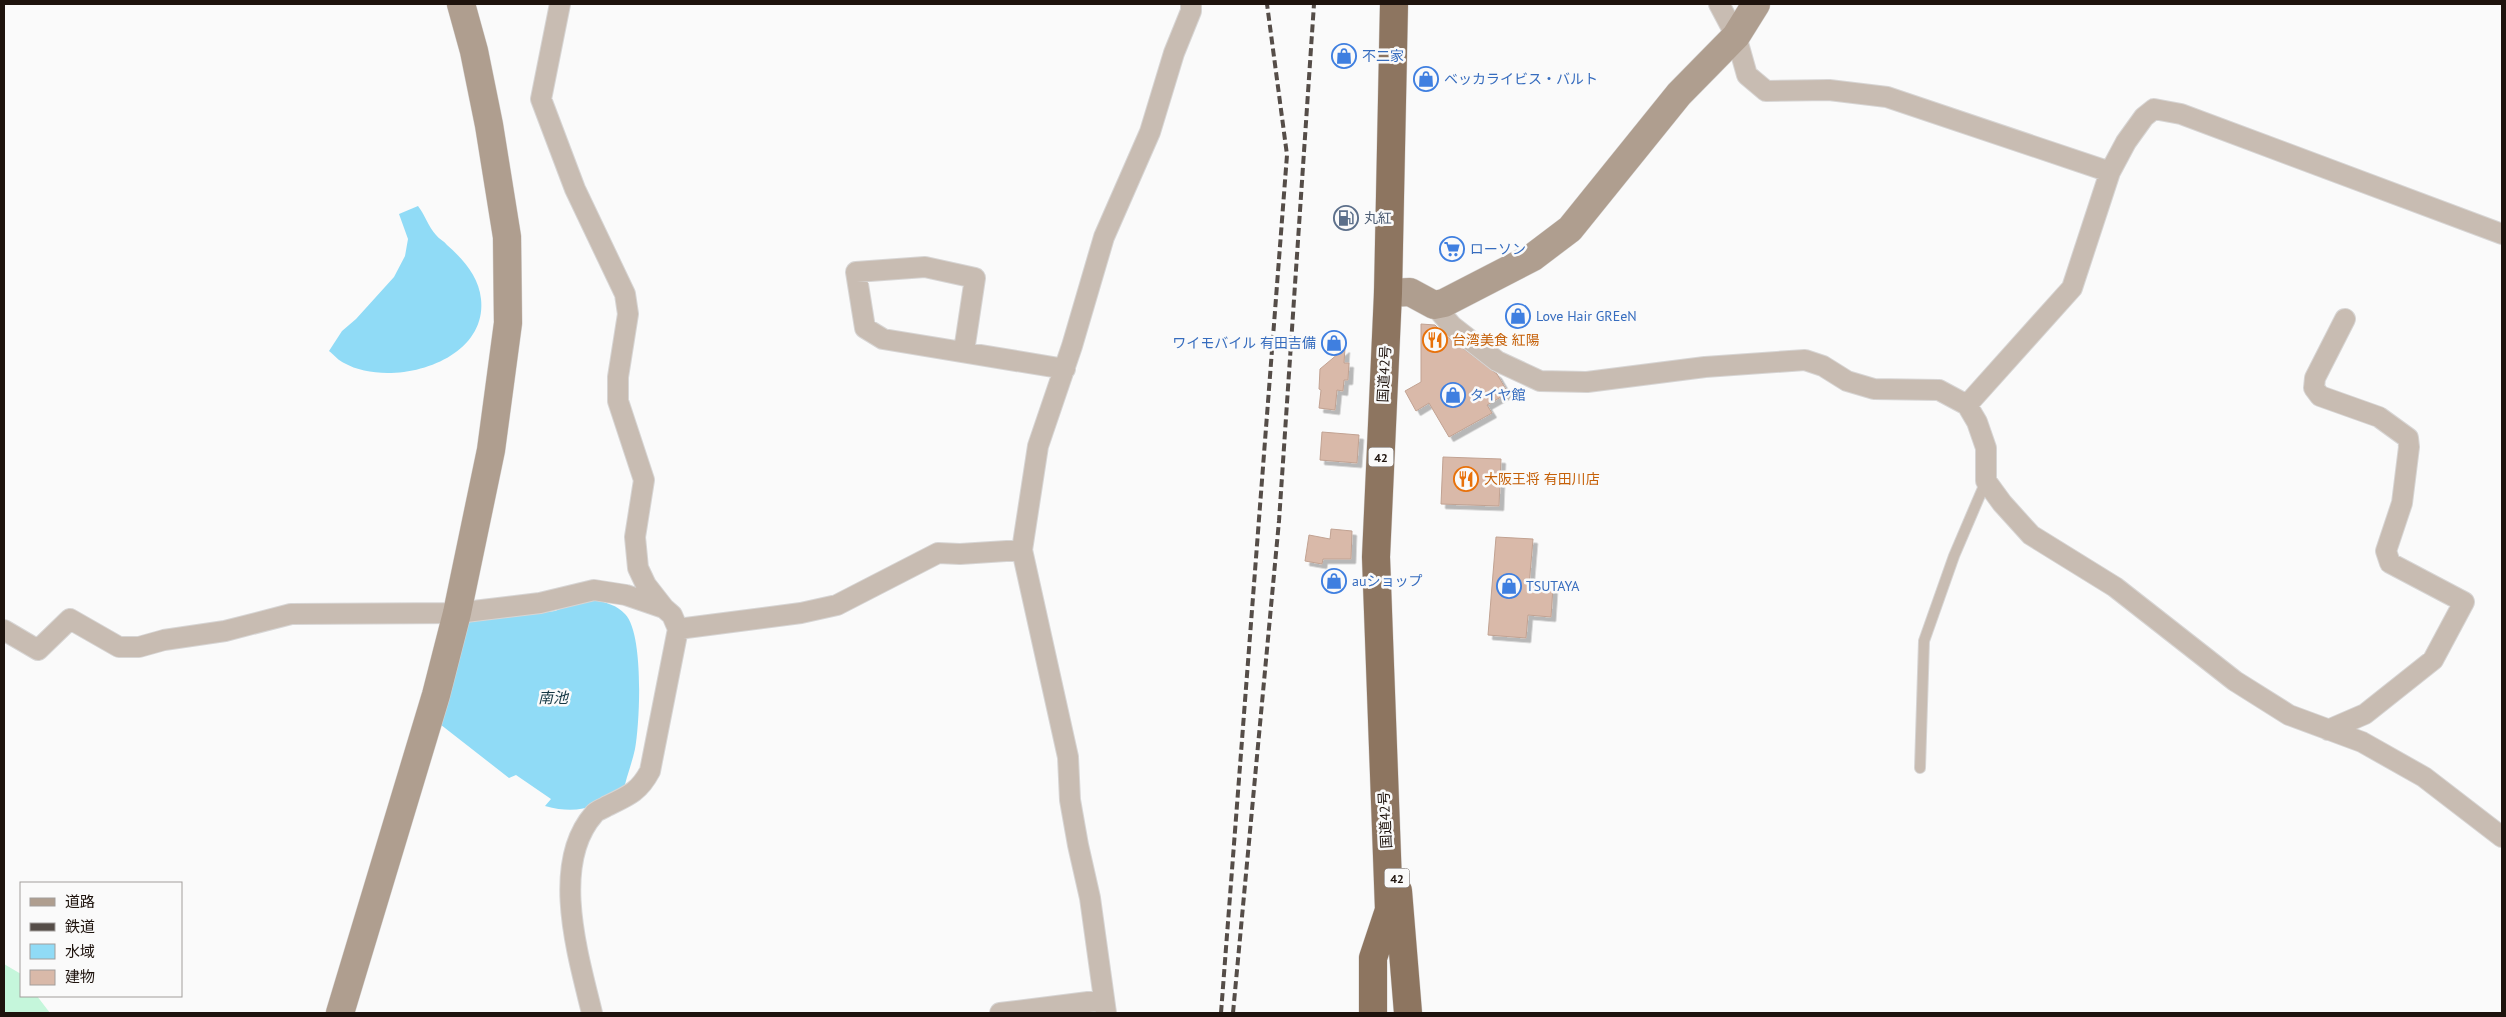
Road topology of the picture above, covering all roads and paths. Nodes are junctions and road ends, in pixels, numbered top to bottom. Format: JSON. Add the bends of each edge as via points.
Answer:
{"nodes":[{"id":1,"x":460,"y":4,"type":"edge"},
{"id":2,"x":560,"y":4,"type":"edge"},
{"id":3,"x":1191,"y":4,"type":"edge"},
{"id":4,"x":1394,"y":4,"type":"edge"},
{"id":5,"x":1719,"y":4,"type":"edge"},
{"id":6,"x":1756,"y":4,"type":"edge"},
{"id":7,"x":1736,"y":36,"type":"junction"},
{"id":8,"x":2110,"y":172,"type":"junction"},
{"id":9,"x":2502,"y":234,"type":"edge"},
{"id":10,"x":1388,"y":293,"type":"junction"},
{"id":11,"x":1434,"y":304,"type":"junction"},
{"id":12,"x":2345,"y":319,"type":"dead end"},
{"id":13,"x":964,"y":351,"type":"junction"},
{"id":14,"x":1065,"y":369,"type":"junction"},
{"id":15,"x":1967,"y":406,"type":"junction"},
{"id":16,"x":1986,"y":481,"type":"junction"},
{"id":17,"x":1022,"y":550,"type":"junction"},
{"id":18,"x":664,"y":608,"type":"junction"},
{"id":19,"x":457,"y":613,"type":"junction"},
{"id":20,"x":678,"y":629,"type":"junction"},
{"id":21,"x":4,"y":630,"type":"edge"},
{"id":22,"x":2328,"y":730,"type":"junction"},
{"id":23,"x":1381,"y":743,"type":"junction"},
{"id":24,"x":1920,"y":768,"type":"dead end"},
{"id":25,"x":2502,"y":837,"type":"edge"},
{"id":26,"x":1389,"y":910,"type":"junction"},
{"id":27,"x":1105,"y":1007,"type":"edge"},
{"id":28,"x":340,"y":1013,"type":"edge"},
{"id":29,"x":592,"y":1013,"type":"edge"},
{"id":30,"x":1000,"y":1013,"type":"edge"},
{"id":31,"x":1373,"y":1013,"type":"edge"},
{"id":32,"x":1391,"y":1013,"type":"edge"},
{"id":33,"x":1408,"y":1013,"type":"edge"}],
"edges":[{"from":1,"to":19,"type":"street","via":[[474,51],[489,125],[507,237],[508,324],[490,450]]},
{"from":2,"to":18,"type":"street","via":[[541,99],[575,189],[625,294],[628,314],[618,376],[618,401],[644,480],[635,537],[638,568],[646,585]]},
{"from":3,"to":14,"type":"street","via":[[1150,132],[1104,237]]},
{"from":4,"to":10,"type":"highway","name":"国道42号","number":"42"},
{"from":5,"to":7,"type":"street"},
{"from":6,"to":7,"type":"street"},
{"from":7,"to":8,"type":"street","via":[[1747,75],[1766,91],[1829,90],[1887,97]]},
{"from":7,"to":11,"type":"street","via":[[1679,94],[1570,229],[1533,257],[1444,303]]},
{"from":8,"to":9,"type":"street","via":[[2126,142],[2154,109],[2181,114]]},
{"from":8,"to":15,"type":"street","via":[[2072,288]]},
{"from":10,"to":11,"type":"street","via":[[1410,292]]},
{"from":10,"to":23,"type":"highway","name":"国道42号","number":"42","via":[[1376,557]]},
{"from":11,"to":15,"type":"street","via":[[1452,326],[1497,361],[1540,381],[1587,382],[1705,367],[1805,360],[1823,366],[1847,381],[1874,389],[1939,390]]},
{"from":12,"to":22,"type":"street","via":[[2314,378],[2314,388],[2320,396],[2379,417],[2408,438],[2402,503],[2386,551],[2390,563],[2464,602],[2433,660],[2365,714]]},
{"from":13,"to":13,"type":"street","via":[[883,339],[872,334],[862,320],[856,272],[925,267],[975,278]]},
{"from":13,"to":14,"type":"street"},
{"from":14,"to":17,"type":"street","via":[[1038,446]]},
{"from":15,"to":16,"type":"street","via":[[1977,422],[1986,448]]},
{"from":16,"to":22,"type":"street","via":[[2031,535],[2115,587],[2235,681],[2289,715]]},
{"from":16,"to":24,"type":"lane","via":[[1954,556],[1924,641]]},
{"from":17,"to":20,"type":"street","via":[[938,553],[837,605]]},
{"from":17,"to":27,"type":"street","via":[[1068,757],[1070,800],[1090,898]]},
{"from":18,"to":19,"type":"street","via":[[594,590],[540,604]]},
{"from":18,"to":20,"type":"street","via":[[672,615]]},
{"from":19,"to":21,"type":"street","via":[[291,614],[225,631],[139,647],[119,647],[70,619],[38,650]]},
{"from":19,"to":28,"type":"street"},
{"from":20,"to":29,"type":"street","via":[[650,771],[643,785],[631,795],[595,812],[577,838],[570,883],[576,948]]},
{"from":22,"to":25,"type":"street","via":[[2362,742],[2424,777]]},
{"from":23,"to":26,"type":"highway","name":"国道42号","number":"42"},
{"from":23,"to":33,"type":"highway","name":"国道42号","number":"42","via":[[1403,936]]},
{"from":26,"to":31,"type":"highway","name":"国道42号","number":"42","via":[[1373,958]]},
{"from":26,"to":32,"type":"highway"},
{"from":27,"to":30,"type":"street"}]}
